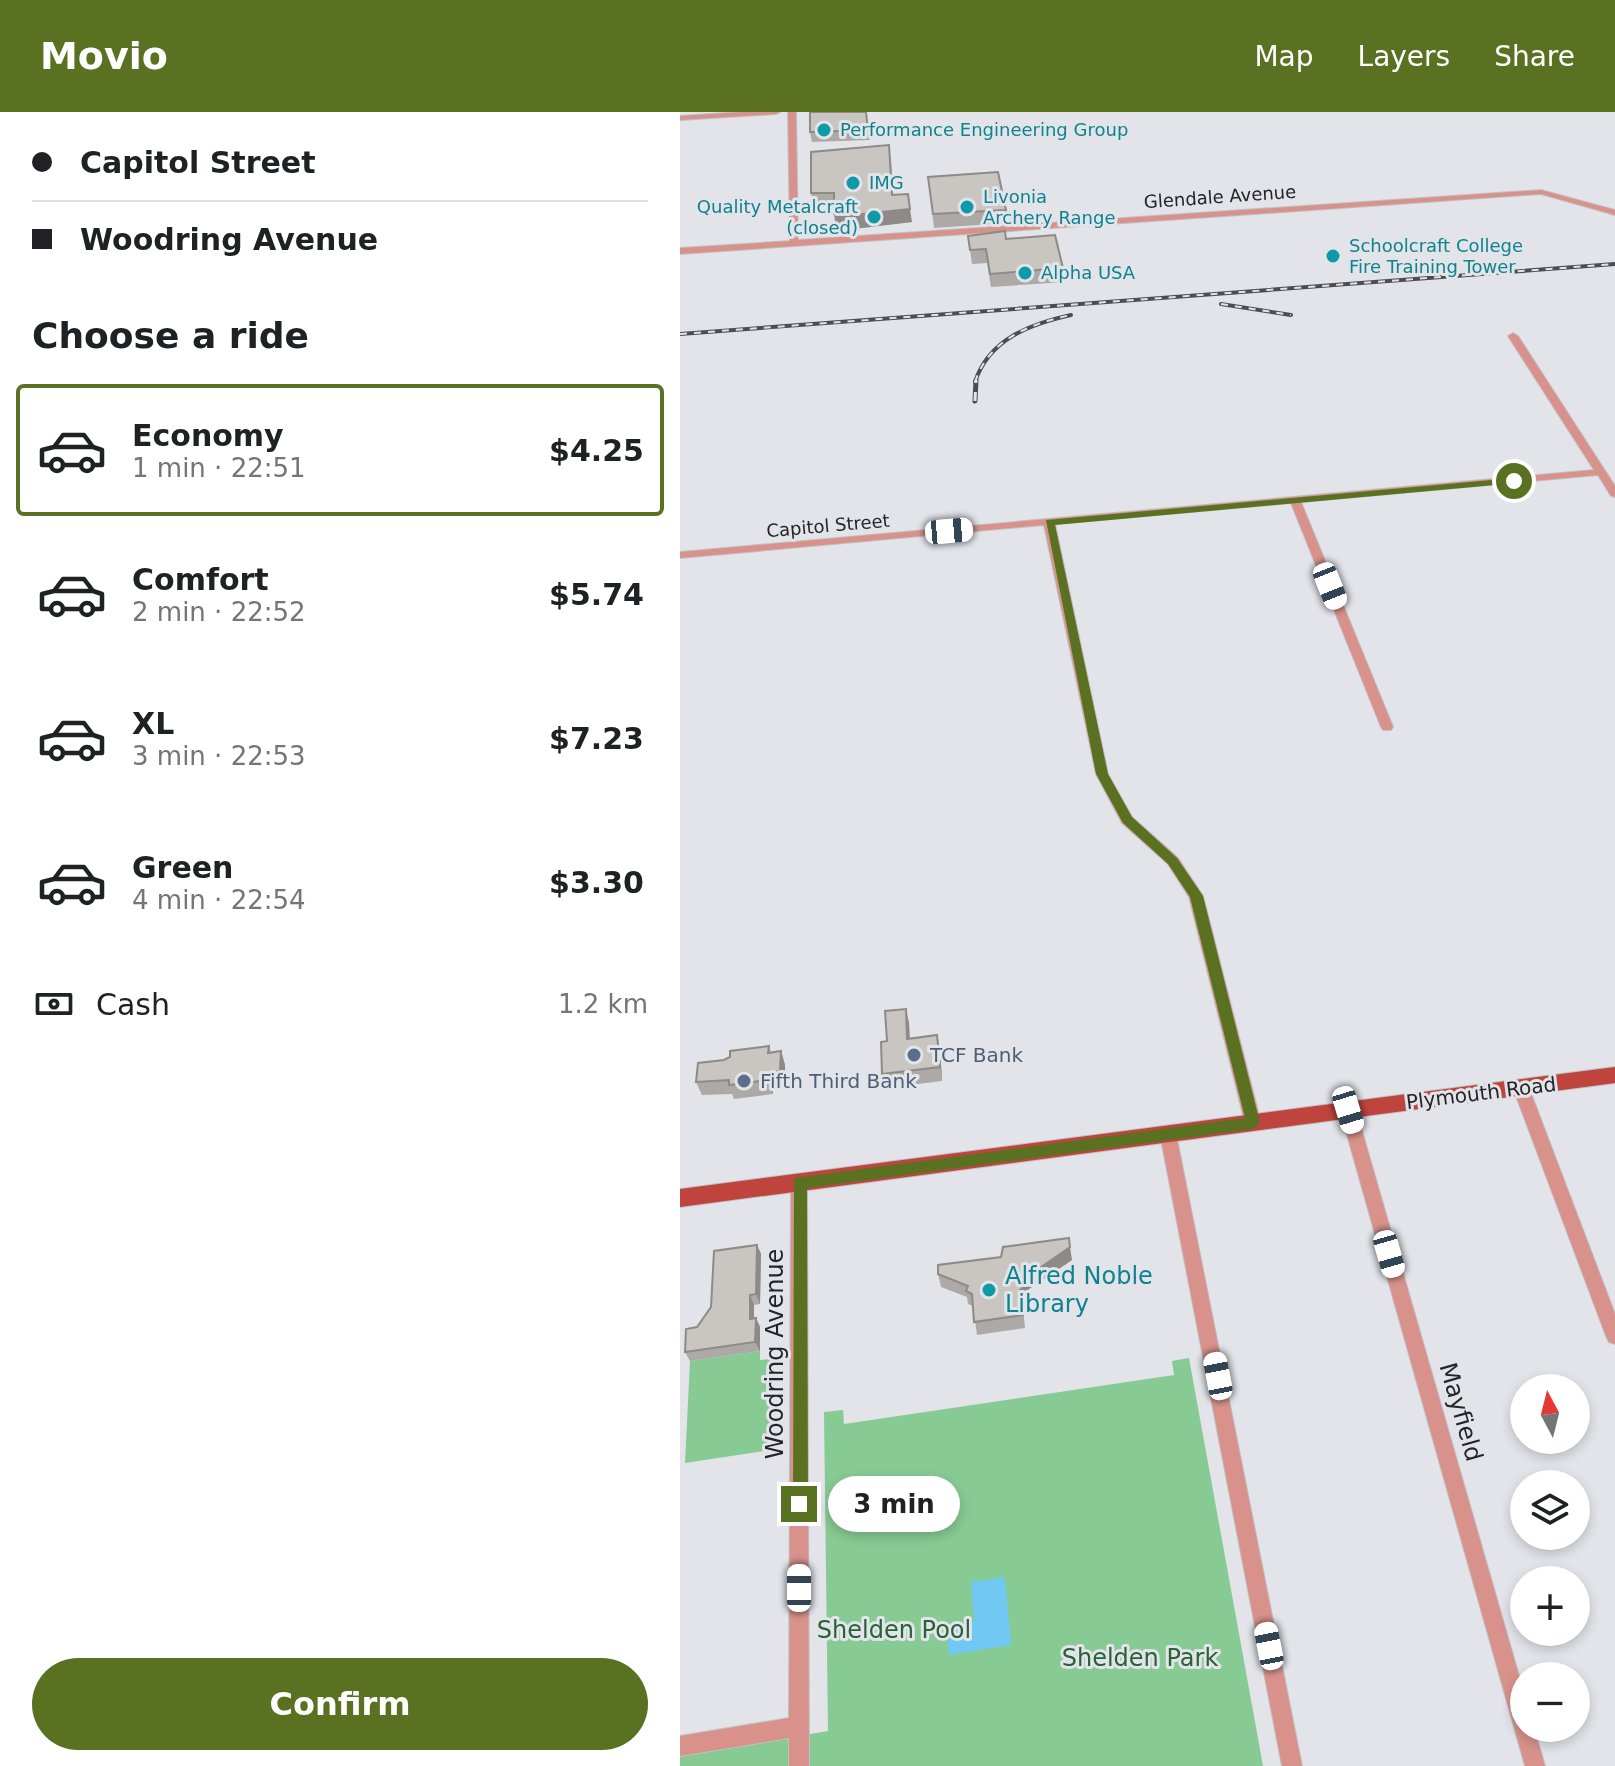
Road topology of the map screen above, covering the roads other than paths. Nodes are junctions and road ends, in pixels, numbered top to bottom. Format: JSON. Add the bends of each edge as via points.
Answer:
{"nodes":[{"id":1,"x":776,"y":112,"type":"edge"},
{"id":2,"x":792,"y":112,"type":"edge"},
{"id":3,"x":680,"y":118,"type":"edge"},
{"id":4,"x":1615,"y":213,"type":"edge"},
{"id":5,"x":794,"y":243,"type":"junction"},
{"id":6,"x":680,"y":251,"type":"edge"},
{"id":7,"x":1513,"y":336,"type":"dead end"},
{"id":8,"x":1601,"y":472,"type":"junction"},
{"id":9,"x":1615,"y":494,"type":"edge"},
{"id":10,"x":1295,"y":501,"type":"junction"},
{"id":11,"x":1049,"y":522,"type":"junction"},
{"id":12,"x":680,"y":555,"type":"edge"},
{"id":13,"x":1387,"y":727,"type":"dead end"},
{"id":14,"x":1615,"y":1075,"type":"edge"},
{"id":15,"x":1521,"y":1088,"type":"junction"},
{"id":16,"x":1348,"y":1110,"type":"junction"},
{"id":17,"x":1253,"y":1123,"type":"junction"},
{"id":18,"x":1168,"y":1134,"type":"junction"},
{"id":19,"x":799,"y":1182,"type":"junction"},
{"id":20,"x":680,"y":1198,"type":"edge"},
{"id":21,"x":1615,"y":1336,"type":"edge"},
{"id":22,"x":1510,"y":1679,"type":"edge"},
{"id":23,"x":799,"y":1726,"type":"junction"},
{"id":24,"x":1528,"y":1742,"type":"edge"},
{"id":25,"x":680,"y":1746,"type":"edge"},
{"id":26,"x":799,"y":1766,"type":"edge"},
{"id":27,"x":1292,"y":1766,"type":"edge"},
{"id":28,"x":1535,"y":1766,"type":"edge"}],
"edges":[{"from":1,"to":3,"type":"street"},
{"from":2,"to":5,"type":"street"},
{"from":4,"to":5,"type":"street","name":"Glendale Avenue","via":[[1541,192]]},
{"from":5,"to":6,"type":"street","name":"Glendale Avenue"},
{"from":7,"to":8,"type":"street"},
{"from":8,"to":9,"type":"street"},
{"from":8,"to":10,"type":"street","name":"Capitol Street"},
{"from":10,"to":11,"type":"street","name":"Capitol Street"},
{"from":10,"to":13,"type":"street"},
{"from":11,"to":12,"type":"street","name":"Capitol Street"},
{"from":11,"to":17,"type":"street","via":[[1102,774],[1127,820],[1173,861],[1196,896]]},
{"from":14,"to":15,"type":"main road","name":"Plymouth Road"},
{"from":15,"to":16,"type":"main road","name":"Plymouth Road"},
{"from":15,"to":21,"type":"street"},
{"from":16,"to":17,"type":"main road","name":"Plymouth Road"},
{"from":16,"to":22,"type":"street","name":"Mayfield"},
{"from":17,"to":18,"type":"main road","name":"Plymouth Road"},
{"from":18,"to":19,"type":"main road","name":"Plymouth Road"},
{"from":18,"to":27,"type":"street"},
{"from":19,"to":20,"type":"main road","name":"Plymouth Road"},
{"from":19,"to":23,"type":"street","name":"Woodring Avenue"},
{"from":23,"to":25,"type":"street"},
{"from":23,"to":26,"type":"street","name":"Woodring Avenue"},
{"from":24,"to":28,"type":"street","name":"Mayfield"}]}
